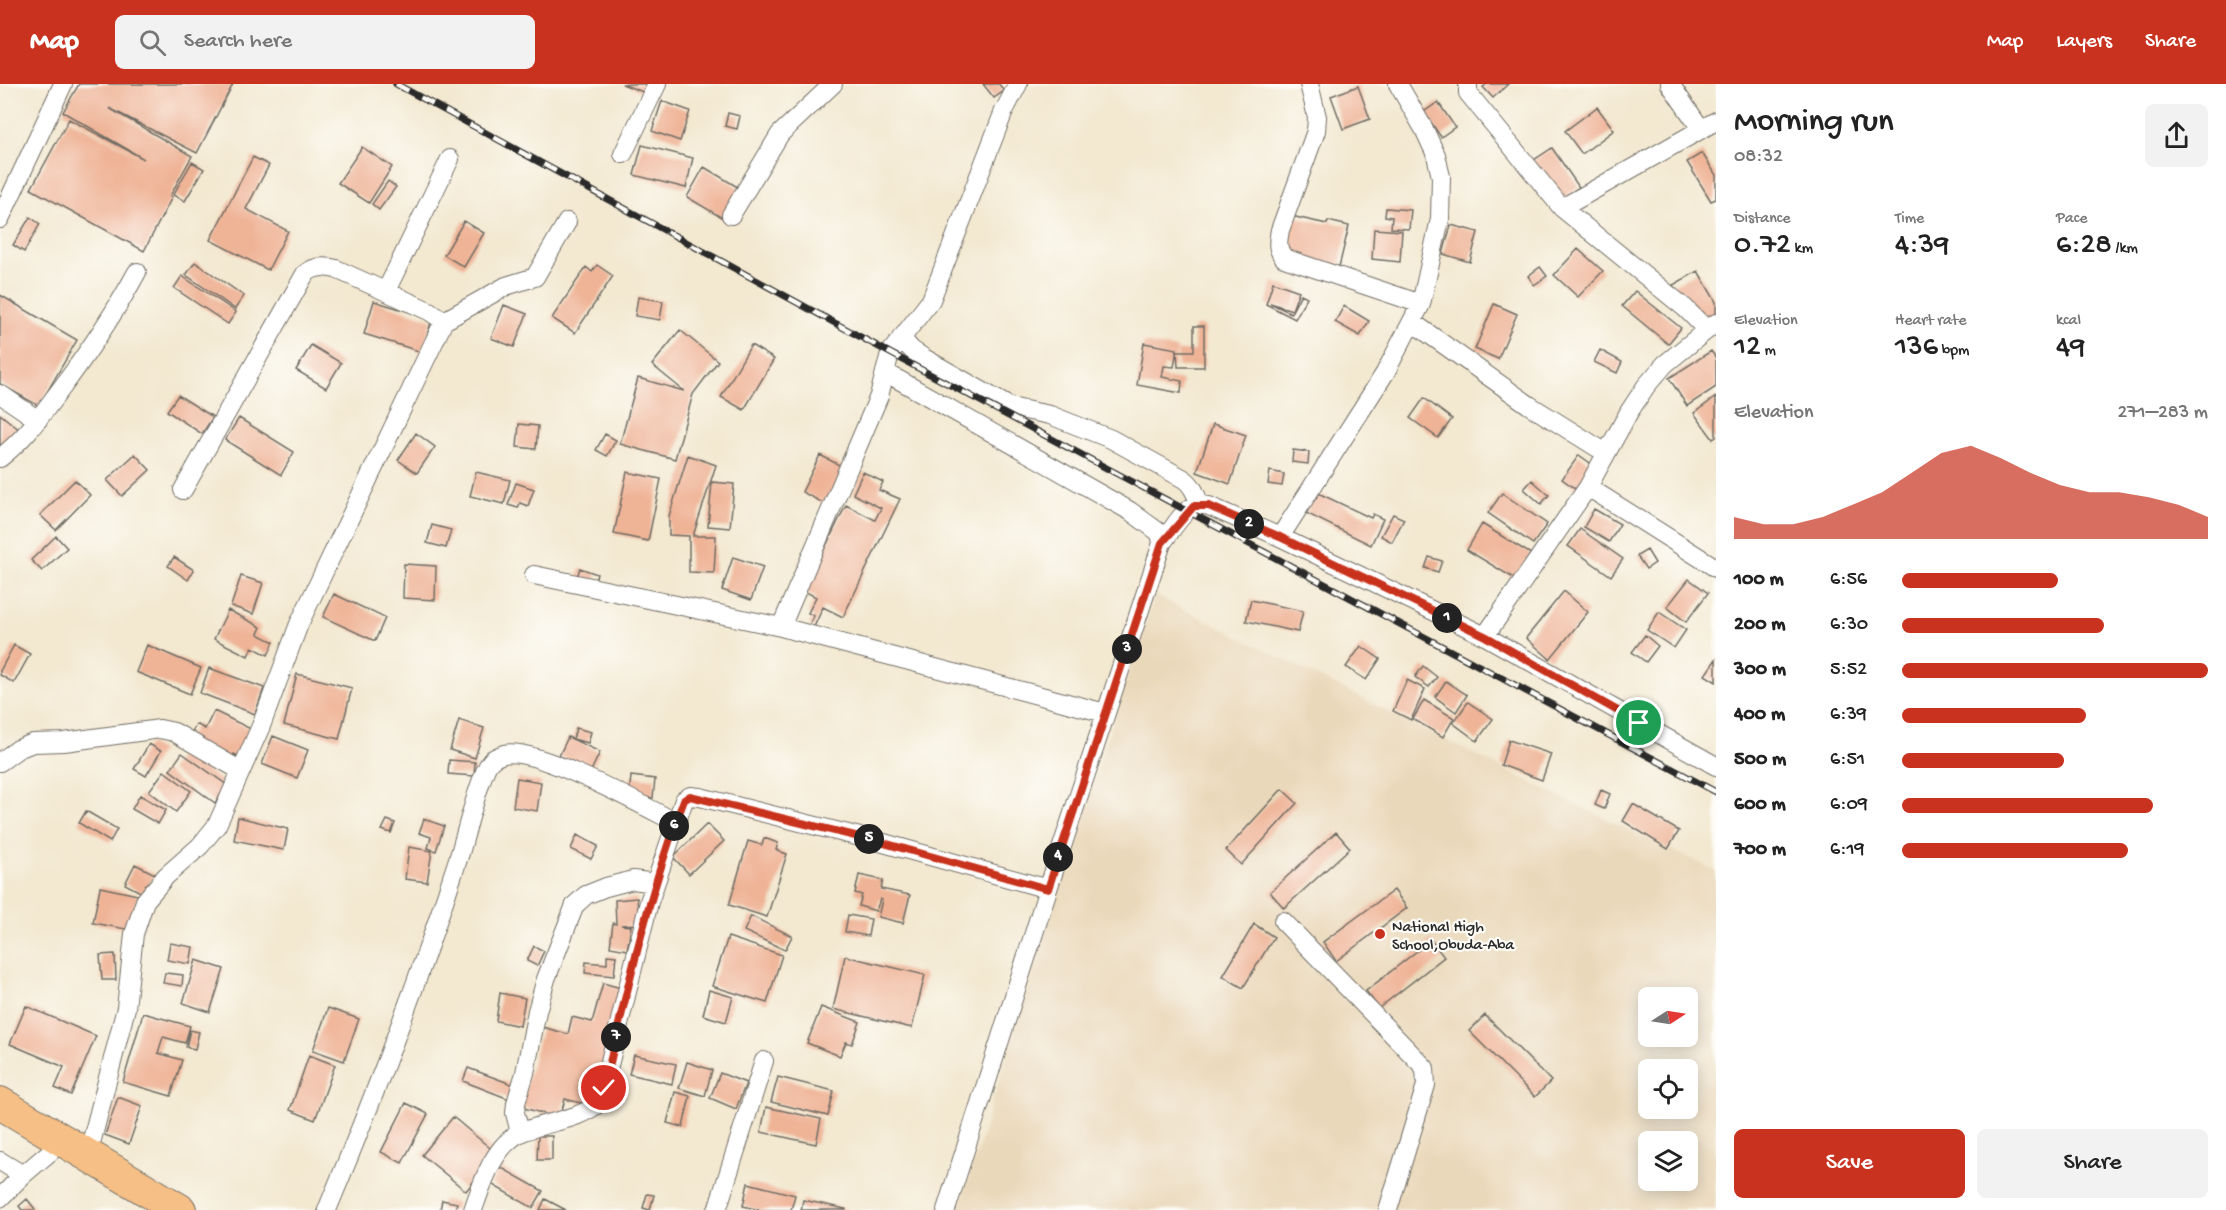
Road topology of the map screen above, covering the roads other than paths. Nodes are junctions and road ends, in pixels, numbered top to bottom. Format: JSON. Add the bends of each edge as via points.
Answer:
{"nodes":[{"id":1,"x":63,"y":84,"type":"edge"},
{"id":2,"x":657,"y":84,"type":"edge"},
{"id":3,"x":833,"y":84,"type":"edge"},
{"id":4,"x":1018,"y":84,"type":"edge"},
{"id":5,"x":1309,"y":84,"type":"edge"},
{"id":6,"x":1398,"y":84,"type":"edge"},
{"id":7,"x":1467,"y":84,"type":"edge"},
{"id":8,"x":1670,"y":84,"type":"edge"},
{"id":9,"x":1708,"y":125,"type":"edge"},
{"id":10,"x":622,"y":153,"type":"dead end"},
{"id":11,"x":450,"y":159,"type":"dead end"},
{"id":12,"x":1562,"y":208,"type":"junction"},
{"id":13,"x":731,"y":215,"type":"dead end"},
{"id":14,"x":0,"y":219,"type":"edge"},
{"id":15,"x":567,"y":222,"type":"dead end"},
{"id":16,"x":137,"y":272,"type":"dead end"},
{"id":17,"x":386,"y":291,"type":"junction"},
{"id":18,"x":1421,"y":304,"type":"junction"},
{"id":19,"x":444,"y":321,"type":"junction"},
{"id":20,"x":1412,"y":322,"type":"junction"},
{"id":21,"x":1711,"y":327,"type":"edge"},
{"id":22,"x":901,"y":338,"type":"junction"},
{"id":23,"x":885,"y":372,"type":"junction"},
{"id":24,"x":0,"y":394,"type":"edge"},
{"id":25,"x":38,"y":420,"type":"junction"},
{"id":26,"x":1606,"y":453,"type":"junction"},
{"id":27,"x":0,"y":458,"type":"edge"},
{"id":28,"x":1588,"y":487,"type":"junction"},
{"id":29,"x":183,"y":490,"type":"dead end"},
{"id":30,"x":1200,"y":505,"type":"junction"},
{"id":31,"x":1280,"y":537,"type":"junction"},
{"id":32,"x":1162,"y":543,"type":"junction"},
{"id":33,"x":1716,"y":568,"type":"edge"},
{"id":34,"x":534,"y":575,"type":"dead end"},
{"id":35,"x":781,"y":627,"type":"junction"},
{"id":36,"x":1485,"y":636,"type":"junction"},
{"id":37,"x":1105,"y":713,"type":"junction"},
{"id":38,"x":0,"y":762,"type":"edge"},
{"id":39,"x":1716,"y":766,"type":"edge"},
{"id":40,"x":241,"y":771,"type":"junction"},
{"id":41,"x":675,"y":822,"type":"junction"},
{"id":42,"x":655,"y":883,"type":"junction"},
{"id":43,"x":1048,"y":889,"type":"junction"},
{"id":44,"x":1283,"y":921,"type":"dead end"},
{"id":45,"x":764,"y":1061,"type":"dead end"},
{"id":46,"x":0,"y":1103,"type":"edge"},
{"id":47,"x":520,"y":1133,"type":"junction"},
{"id":48,"x":76,"y":1148,"type":"junction"},
{"id":49,"x":0,"y":1161,"type":"edge"},
{"id":50,"x":23,"y":1175,"type":"junction"},
{"id":51,"x":0,"y":1198,"type":"edge"},
{"id":52,"x":180,"y":1210,"type":"edge"},
{"id":53,"x":327,"y":1210,"type":"edge"},
{"id":54,"x":473,"y":1210,"type":"edge"},
{"id":55,"x":717,"y":1210,"type":"edge"},
{"id":56,"x":946,"y":1210,"type":"edge"},
{"id":57,"x":1388,"y":1210,"type":"edge"}],
"edges":[{"from":1,"to":14,"type":"street"},
{"from":2,"to":10,"type":"street"},
{"from":3,"to":13,"type":"street","via":[[780,134]]},
{"from":4,"to":22,"type":"street","via":[[927,309]]},
{"from":5,"to":18,"type":"street","via":[[1317,117],[1316,131],[1280,230],[1278,251],[1284,258]]},
{"from":6,"to":18,"type":"street","via":[[1424,129],[1441,177],[1440,219]]},
{"from":7,"to":12,"type":"street","via":[[1468,93]]},
{"from":8,"to":9,"type":"street"},
{"from":9,"to":12,"type":"street"},
{"from":11,"to":17,"type":"street"},
{"from":12,"to":21,"type":"street"},
{"from":15,"to":19,"type":"street","via":[[535,277],[506,286]]},
{"from":16,"to":25,"type":"street","via":[[118,308]]},
{"from":17,"to":19,"type":"street"},
{"from":17,"to":29,"type":"street","via":[[326,267],[310,269]]},
{"from":18,"to":20,"type":"street"},
{"from":19,"to":40,"type":"street","via":[[299,624]]},
{"from":20,"to":26,"type":"street","via":[[1529,405]]},
{"from":20,"to":31,"type":"street","via":[[1385,373]]},
{"from":21,"to":26,"type":"street","via":[[1665,364],[1646,386]]},
{"from":22,"to":23,"type":"street"},
{"from":22,"to":30,"type":"street","via":[[924,358],[1010,407],[1050,415],[1111,439],[1184,479],[1195,491]]},
{"from":23,"to":32,"type":"street","via":[[1130,511],[1160,533]]},
{"from":23,"to":35,"type":"street","via":[[879,396]]},
{"from":24,"to":25,"type":"street"},
{"from":25,"to":27,"type":"street","via":[[26,437]]},
{"from":26,"to":28,"type":"street"},
{"from":28,"to":33,"type":"street"},
{"from":28,"to":36,"type":"street"},
{"from":30,"to":31,"type":"street"},
{"from":30,"to":32,"type":"street","via":[[1184,515]]},
{"from":31,"to":36,"type":"street"},
{"from":32,"to":37,"type":"street"},
{"from":34,"to":35,"type":"street"},
{"from":35,"to":37,"type":"street"},
{"from":36,"to":39,"type":"street"},
{"from":37,"to":43,"type":"street"},
{"from":38,"to":40,"type":"street","via":[[33,743],[159,729],[174,732]]},
{"from":40,"to":48,"type":"street","via":[[218,825],[145,901],[134,934],[126,1008]]},
{"from":41,"to":42,"type":"street"},
{"from":41,"to":43,"type":"street","via":[[684,800],[700,797]]},
{"from":41,"to":53,"type":"street","via":[[582,775],[529,757],[506,753],[491,760],[482,776],[448,890],[369,1110]]},
{"from":42,"to":47,"type":"street","via":[[600,1102],[566,1120]]},
{"from":42,"to":47,"type":"street","via":[[633,880],[606,887],[586,895],[575,905],[537,1011],[516,1103]]},
{"from":43,"to":56,"type":"street"},
{"from":44,"to":57,"type":"street","via":[[1425,1068],[1426,1085]]},
{"from":45,"to":55,"type":"street"},
{"from":46,"to":48,"type":"highway"},
{"from":47,"to":54,"type":"street","via":[[493,1161]]},
{"from":48,"to":50,"type":"street"},
{"from":48,"to":52,"type":"highway"},
{"from":49,"to":50,"type":"street"},
{"from":50,"to":51,"type":"street"}]}
